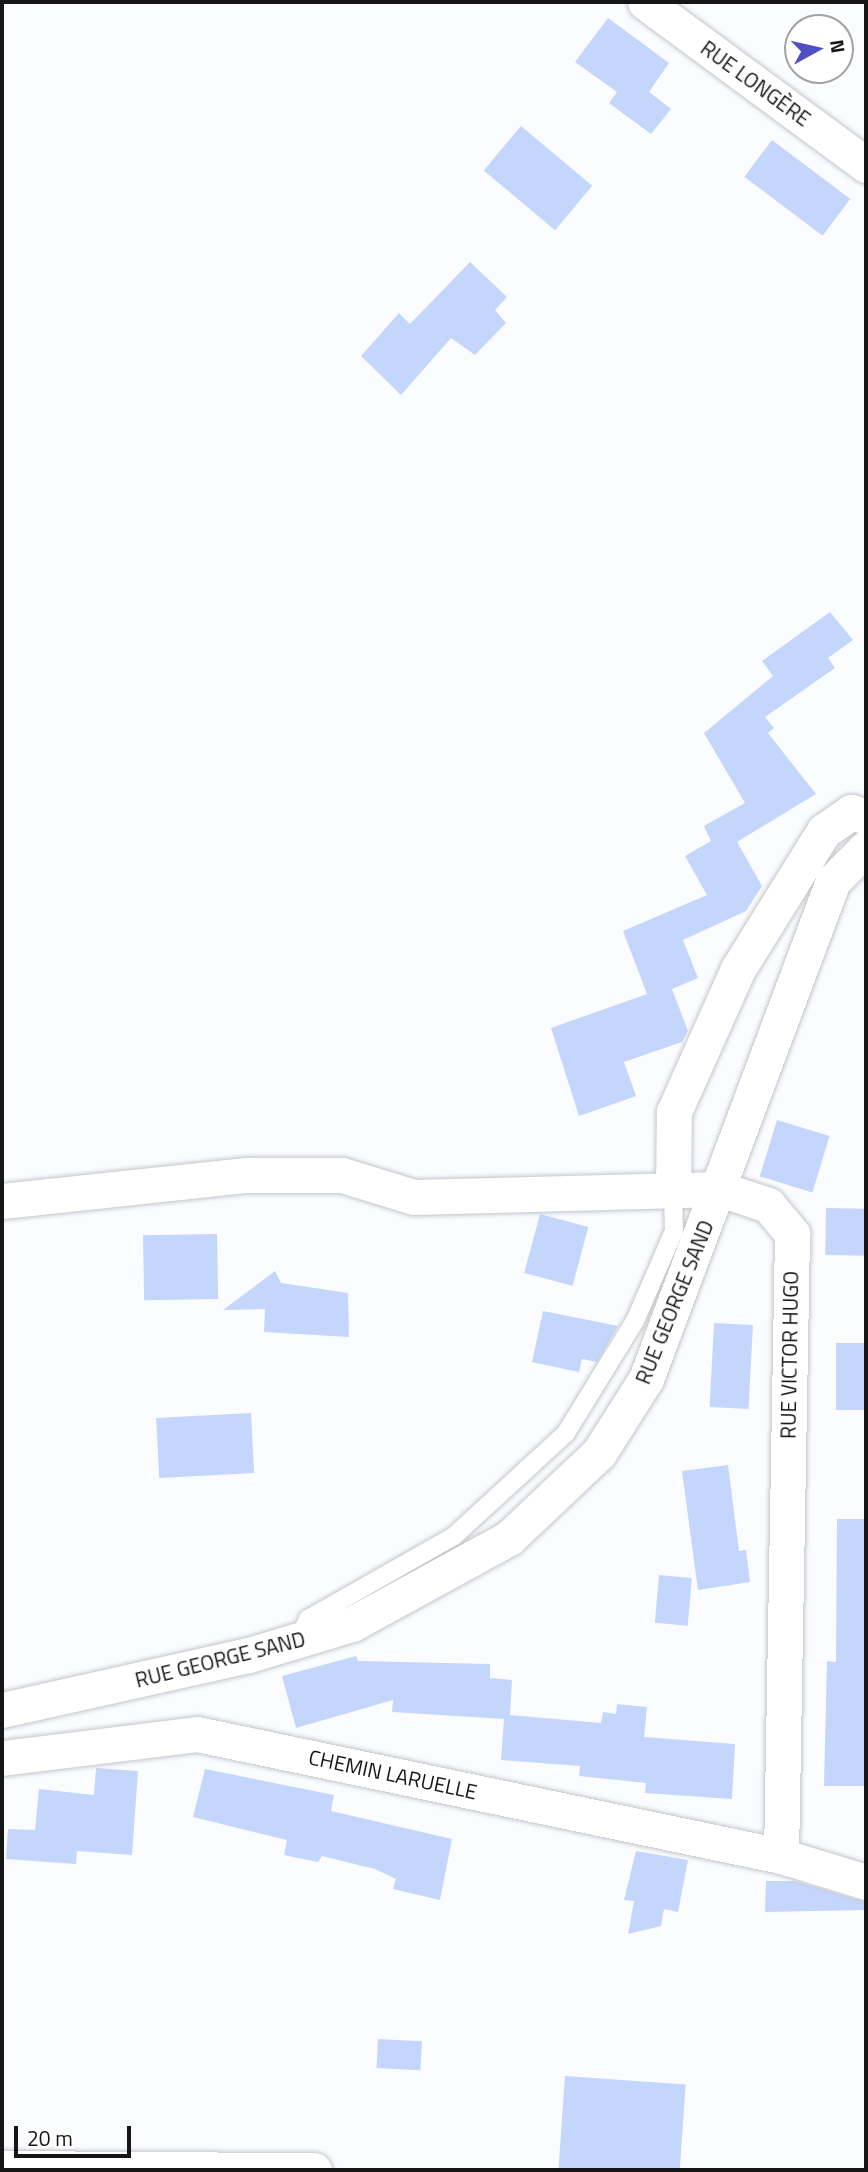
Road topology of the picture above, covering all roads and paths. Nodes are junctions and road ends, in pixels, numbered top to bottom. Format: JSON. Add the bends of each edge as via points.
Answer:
{"nodes":[{"id":1,"x":645,"y":2,"type":"edge"},
{"id":2,"x":866,"y":165,"type":"edge"},
{"id":3,"x":866,"y":817,"type":"edge"},
{"id":4,"x":866,"y":848,"type":"edge"},
{"id":5,"x":673,"y":1189,"type":"junction"},
{"id":6,"x":720,"y":1189,"type":"junction"},
{"id":7,"x":2,"y":1201,"type":"edge"},
{"id":8,"x":299,"y":1640,"type":"junction"},
{"id":9,"x":2,"y":1710,"type":"edge"},
{"id":10,"x":2,"y":1758,"type":"edge"},
{"id":11,"x":781,"y":1856,"type":"junction"},
{"id":12,"x":866,"y":1882,"type":"edge"},
{"id":13,"x":2,"y":2168,"type":"edge"},
{"id":14,"x":314,"y":2170,"type":"edge"}],
"edges":[{"from":1,"to":2,"type":"street","name":"RUE LONGÈRE"},
{"from":3,"to":5,"type":"street","via":[[851,812],[824,831],[738,969],[674,1112]]},
{"from":4,"to":6,"type":"street","name":"RUE GEORGE SAND","via":[[833,881]]},
{"from":5,"to":6,"type":"street","name":"RUE VICTOR HUGO"},
{"from":5,"to":7,"type":"street","name":"RUE VICTOR HUGO","via":[[414,1197],[342,1175],[247,1175]]},
{"from":5,"to":8,"type":"lane","via":[[674,1231],[635,1321],[566,1433],[453,1536],[308,1619]]},
{"from":6,"to":8,"type":"street","name":"RUE GEORGE SAND","via":[[646,1379],[599,1453],[509,1538],[352,1624]]},
{"from":6,"to":11,"type":"street","name":"RUE VICTOR HUGO","via":[[768,1205],[792,1234]]},
{"from":8,"to":9,"type":"street","name":"RUE GEORGE SAND"},
{"from":10,"to":11,"type":"street","name":"CHEMIN LARUELLE","via":[[197,1734]]},
{"from":11,"to":12,"type":"street"},
{"from":13,"to":14,"type":"street"}]}
